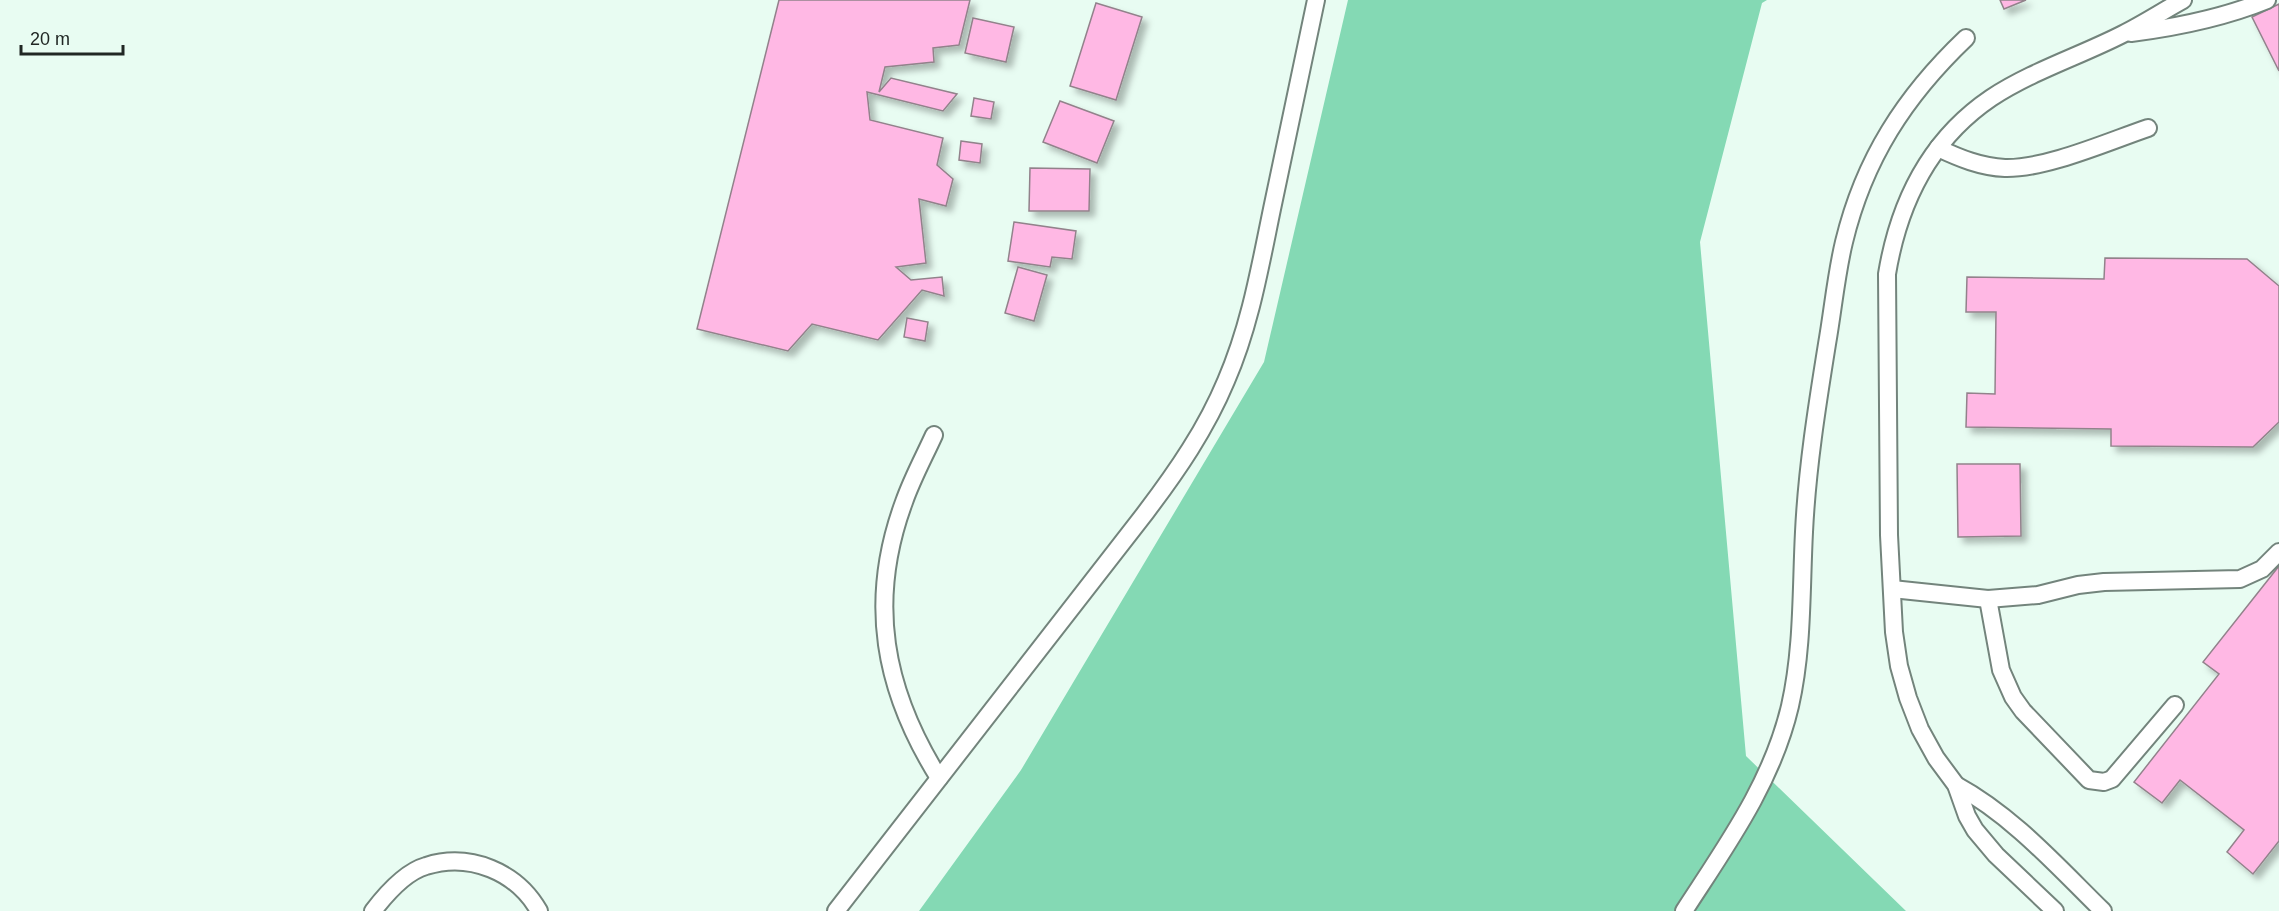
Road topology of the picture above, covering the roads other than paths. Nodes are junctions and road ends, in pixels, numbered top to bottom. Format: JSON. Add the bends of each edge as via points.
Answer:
{"nodes":[{"id":1,"x":1316,"y":0,"type":"edge"},
{"id":2,"x":2183,"y":0,"type":"edge"},
{"id":3,"x":2267,"y":0,"type":"edge"},
{"id":4,"x":2124,"y":34,"type":"junction"},
{"id":5,"x":1966,"y":38,"type":"dead end"},
{"id":6,"x":2148,"y":128,"type":"dead end"},
{"id":7,"x":1938,"y":148,"type":"junction"},
{"id":8,"x":934,"y":435,"type":"dead end"},
{"id":9,"x":2279,"y":552,"type":"edge"},
{"id":10,"x":1892,"y":589,"type":"junction"},
{"id":11,"x":1988,"y":599,"type":"junction"},
{"id":12,"x":2175,"y":705,"type":"dead end"},
{"id":13,"x":939,"y":778,"type":"junction"},
{"id":14,"x":1956,"y":785,"type":"junction"},
{"id":15,"x":373,"y":911,"type":"edge"},
{"id":16,"x":539,"y":911,"type":"edge"},
{"id":17,"x":836,"y":911,"type":"edge"},
{"id":18,"x":1684,"y":911,"type":"edge"},
{"id":19,"x":2055,"y":911,"type":"edge"},
{"id":20,"x":2103,"y":911,"type":"edge"}],
"edges":[{"from":1,"to":13,"type":"lane","via":[[1257,284],[1244,333],[1213,408],[1177,471]]},
{"from":2,"to":4,"type":"lane"},
{"from":3,"to":4,"type":"lane","via":[[2206,21]]},
{"from":4,"to":7,"type":"lane","via":[[1990,99]]},
{"from":5,"to":18,"type":"lane","via":[[1911,97],[1870,165],[1855,203],[1844,243],[1811,456],[1800,638],[1789,708],[1765,779]]},
{"from":6,"to":7,"type":"lane","via":[[2026,166],[1983,165]]},
{"from":7,"to":10,"type":"lane","via":[[1903,208],[1892,240],[1887,274]]},
{"from":8,"to":13,"type":"lane","via":[[894,532],[884,595],[885,628],[896,692],[922,751]]},
{"from":9,"to":11,"type":"lane","via":[[2262,569],[2240,579],[2104,582],[2038,595]]},
{"from":10,"to":11,"type":"lane"},
{"from":10,"to":14,"type":"lane","via":[[1897,655],[1908,699],[1931,748]]},
{"from":11,"to":12,"type":"lane","via":[[2001,670],[2013,697],[2089,780],[2112,779]]},
{"from":13,"to":17,"type":"lane"},
{"from":14,"to":19,"type":"lane","via":[[1967,816],[1985,843]]},
{"from":14,"to":20,"type":"lane","via":[[2005,817]]},
{"from":15,"to":16,"type":"lane","via":[[382,898],[424,866],[447,862],[469,862],[509,877]]}]}
